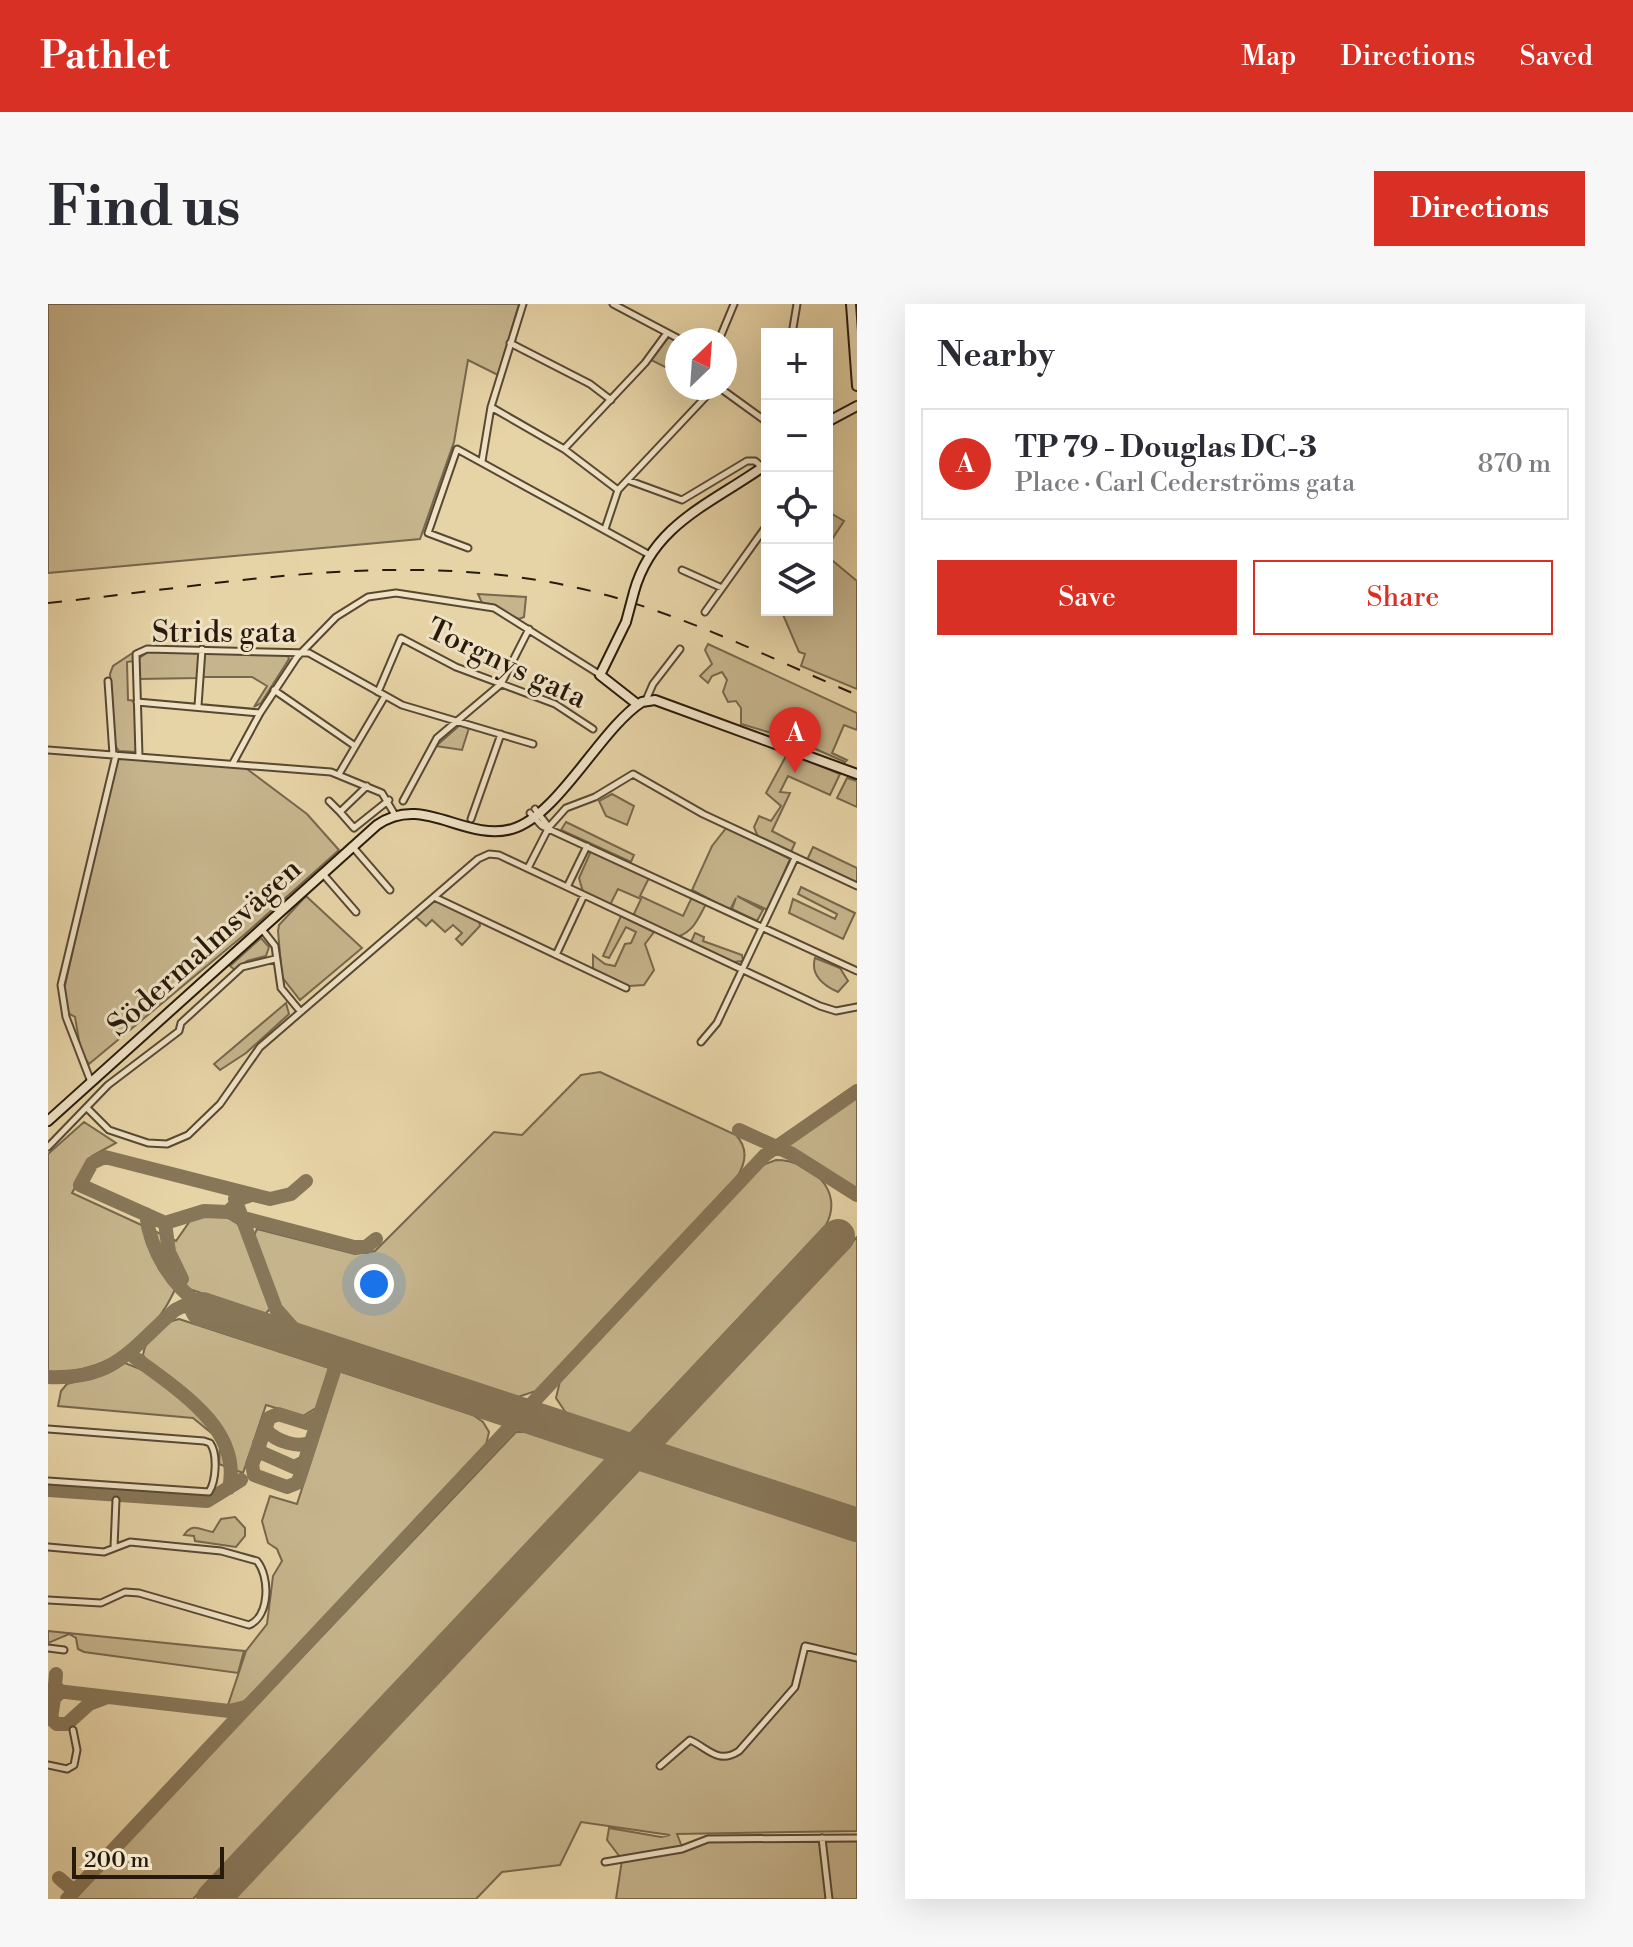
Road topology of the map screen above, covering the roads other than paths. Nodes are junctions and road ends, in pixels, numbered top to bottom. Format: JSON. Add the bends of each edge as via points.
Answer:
{"nodes":[{"id":1,"x":523,"y":304,"type":"edge"},
{"id":2,"x":613,"y":304,"type":"edge"},
{"id":3,"x":734,"y":304,"type":"edge"},
{"id":4,"x":797,"y":304,"type":"edge"},
{"id":5,"x":851,"y":304,"type":"edge"},
{"id":6,"x":724,"y":328,"type":"edge"},
{"id":7,"x":793,"y":328,"type":"edge"},
{"id":8,"x":665,"y":332,"type":"edge"},
{"id":9,"x":665,"y":335,"type":"edge"},
{"id":10,"x":510,"y":343,"type":"junction"},
{"id":11,"x":856,"y":366,"type":"edge"},
{"id":12,"x":857,"y":386,"type":"edge"},
{"id":13,"x":611,"y":400,"type":"junction"},
{"id":14,"x":703,"y":400,"type":"edge"},
{"id":15,"x":737,"y":400,"type":"edge"},
{"id":16,"x":857,"y":406,"type":"edge"},
{"id":17,"x":491,"y":407,"type":"junction"},
{"id":18,"x":761,"y":418,"type":"edge"},
{"id":19,"x":833,"y":419,"type":"edge"},
{"id":20,"x":564,"y":449,"type":"junction"},
{"id":21,"x":482,"y":461,"type":"junction"},
{"id":22,"x":761,"y":464,"type":"edge"},
{"id":23,"x":761,"y":469,"type":"edge"},
{"id":24,"x":630,"y":481,"type":"junction"},
{"id":25,"x":618,"y":490,"type":"junction"},
{"id":26,"x":605,"y":529,"type":"junction"},
{"id":27,"x":761,"y":533,"type":"edge"},
{"id":28,"x":468,"y":548,"type":"dead end"},
{"id":29,"x":648,"y":554,"type":"junction"},
{"id":30,"x":682,"y":570,"type":"dead end"},
{"id":31,"x":722,"y":588,"type":"junction"},
{"id":32,"x":705,"y":612,"type":"dead end"},
{"id":33,"x":529,"y":629,"type":"junction"},
{"id":34,"x":202,"y":649,"type":"junction"},
{"id":35,"x":680,"y":649,"type":"dead end"},
{"id":36,"x":303,"y":652,"type":"junction"},
{"id":37,"x":600,"y":675,"type":"junction"},
{"id":38,"x":108,"y":681,"type":"dead end"},
{"id":39,"x":501,"y":684,"type":"junction"},
{"id":40,"x":274,"y":690,"type":"junction"},
{"id":41,"x":378,"y":692,"type":"junction"},
{"id":42,"x":385,"y":696,"type":"junction"},
{"id":43,"x":137,"y":702,"type":"junction"},
{"id":44,"x":642,"y":702,"type":"junction"},
{"id":45,"x":198,"y":706,"type":"junction"},
{"id":46,"x":260,"y":713,"type":"junction"},
{"id":47,"x":458,"y":722,"type":"junction"},
{"id":48,"x":593,"y":729,"type":"dead end"},
{"id":49,"x":501,"y":734,"type":"junction"},
{"id":50,"x":533,"y":744,"type":"dead end"},
{"id":51,"x":355,"y":746,"type":"junction"},
{"id":52,"x":48,"y":750,"type":"edge"},
{"id":53,"x":115,"y":755,"type":"junction"},
{"id":54,"x":139,"y":756,"type":"junction"},
{"id":55,"x":233,"y":763,"type":"junction"},
{"id":56,"x":857,"y":774,"type":"edge"},
{"id":57,"x":339,"y":775,"type":"junction"},
{"id":58,"x":367,"y":786,"type":"junction"},
{"id":59,"x":389,"y":800,"type":"junction"},
{"id":60,"x":329,"y":801,"type":"dead end"},
{"id":61,"x":403,"y":801,"type":"dead end"},
{"id":62,"x":340,"y":812,"type":"junction"},
{"id":63,"x":534,"y":813,"type":"junction"},
{"id":64,"x":395,"y":815,"type":"junction"},
{"id":65,"x":471,"y":819,"type":"dead end"},
{"id":66,"x":549,"y":827,"type":"junction"},
{"id":67,"x":352,"y":846,"type":"junction"},
{"id":68,"x":587,"y":846,"type":"junction"},
{"id":69,"x":795,"y":858,"type":"junction"},
{"id":70,"x":528,"y":868,"type":"junction"},
{"id":71,"x":322,"y":873,"type":"junction"},
{"id":72,"x":857,"y":886,"type":"edge"},
{"id":73,"x":567,"y":887,"type":"junction"},
{"id":74,"x":390,"y":890,"type":"dead end"},
{"id":75,"x":584,"y":895,"type":"junction"},
{"id":76,"x":434,"y":897,"type":"junction"},
{"id":77,"x":356,"y":912,"type":"dead end"},
{"id":78,"x":260,"y":927,"type":"junction"},
{"id":79,"x":763,"y":928,"type":"junction"},
{"id":80,"x":556,"y":955,"type":"junction"},
{"id":81,"x":275,"y":959,"type":"junction"},
{"id":82,"x":742,"y":969,"type":"junction"},
{"id":83,"x":857,"y":971,"type":"edge"},
{"id":84,"x":626,"y":988,"type":"dead end"},
{"id":85,"x":857,"y":1007,"type":"edge"},
{"id":86,"x":300,"y":1011,"type":"junction"},
{"id":87,"x":701,"y":1042,"type":"dead end"},
{"id":88,"x":91,"y":1082,"type":"junction"},
{"id":89,"x":88,"y":1109,"type":"junction"},
{"id":90,"x":48,"y":1121,"type":"edge"},
{"id":91,"x":48,"y":1147,"type":"edge"},
{"id":92,"x":48,"y":1429,"type":"edge"},
{"id":93,"x":48,"y":1481,"type":"edge"},
{"id":94,"x":116,"y":1500,"type":"dead end"},
{"id":95,"x":48,"y":1547,"type":"edge"},
{"id":96,"x":114,"y":1547,"type":"junction"},
{"id":97,"x":48,"y":1600,"type":"edge"},
{"id":98,"x":48,"y":1648,"type":"edge"},
{"id":99,"x":64,"y":1650,"type":"dead end"},
{"id":100,"x":857,"y":1658,"type":"edge"},
{"id":101,"x":73,"y":1730,"type":"dead end"},
{"id":102,"x":48,"y":1765,"type":"edge"},
{"id":103,"x":660,"y":1766,"type":"dead end"},
{"id":104,"x":822,"y":1838,"type":"junction"},
{"id":105,"x":857,"y":1838,"type":"edge"},
{"id":106,"x":605,"y":1862,"type":"dead end"},
{"id":107,"x":829,"y":1899,"type":"edge"}],
"edges":[{"from":1,"to":10,"type":"street"},
{"from":2,"to":8,"type":"street"},
{"from":3,"to":6,"type":"street"},
{"from":4,"to":7,"type":"street"},
{"from":5,"to":11,"type":"street"},
{"from":9,"to":13,"type":"street"},
{"from":10,"to":13,"type":"street"},
{"from":10,"to":17,"type":"street"},
{"from":11,"to":12,"type":"street"},
{"from":13,"to":20,"type":"street"},
{"from":14,"to":24,"type":"street"},
{"from":15,"to":18,"type":"street"},
{"from":16,"to":19,"type":"street"},
{"from":17,"to":20,"type":"street"},
{"from":17,"to":21,"type":"street"},
{"from":20,"to":25,"type":"street"},
{"from":21,"to":26,"type":"street"},
{"from":21,"to":28,"type":"street","via":[[457,449],[428,533]]},
{"from":22,"to":24,"type":"street","via":[[747,461],[682,500]]},
{"from":23,"to":29,"type":"street","via":[[671,529]]},
{"from":24,"to":25,"type":"street"},
{"from":25,"to":26,"type":"street"},
{"from":26,"to":29,"type":"street"},
{"from":27,"to":31,"type":"street"},
{"from":29,"to":37,"type":"street","bridge":true,"via":[[626,622]]},
{"from":30,"to":31,"type":"street"},
{"from":31,"to":32,"type":"street"},
{"from":33,"to":36,"type":"street","via":[[489,607],[382,594],[351,605]]},
{"from":33,"to":37,"type":"street"},
{"from":33,"to":39,"type":"street"},
{"from":34,"to":36,"type":"street","name":"Strids gata"},
{"from":34,"to":43,"type":"street","name":"Strids gata","via":[[147,649],[136,654]]},
{"from":34,"to":45,"type":"street"},
{"from":35,"to":44,"type":"street"},
{"from":36,"to":40,"type":"street"},
{"from":36,"to":41,"type":"street","name":"Strids gata"},
{"from":37,"to":44,"type":"street"},
{"from":38,"to":53,"type":"street"},
{"from":39,"to":41,"type":"street","name":"Torgnys gata","via":[[401,638]]},
{"from":39,"to":47,"type":"street"},
{"from":39,"to":48,"type":"street","name":"Torgnys gata","via":[[555,704]]},
{"from":40,"to":46,"type":"street"},
{"from":40,"to":51,"type":"street"},
{"from":41,"to":42,"type":"street","name":"Strids gata"},
{"from":42,"to":47,"type":"street","name":"Strids gata"},
{"from":42,"to":51,"type":"street"},
{"from":43,"to":45,"type":"street"},
{"from":43,"to":54,"type":"street"},
{"from":44,"to":56,"type":"street","via":[[655,700]]},
{"from":44,"to":63,"type":"street"},
{"from":45,"to":46,"type":"street"},
{"from":46,"to":55,"type":"street"},
{"from":47,"to":49,"type":"street","name":"Strids gata"},
{"from":47,"to":61,"type":"street","via":[[434,742]]},
{"from":49,"to":50,"type":"street","name":"Strids gata"},
{"from":49,"to":65,"type":"street"},
{"from":51,"to":57,"type":"street"},
{"from":52,"to":53,"type":"street"},
{"from":53,"to":54,"type":"street"},
{"from":53,"to":88,"type":"street","via":[[61,985],[66,1017]]},
{"from":54,"to":55,"type":"street"},
{"from":55,"to":57,"type":"street"},
{"from":57,"to":58,"type":"street"},
{"from":58,"to":59,"type":"street"},
{"from":58,"to":62,"type":"street"},
{"from":59,"to":62,"type":"street","via":[[354,828]]},
{"from":59,"to":64,"type":"street"},
{"from":60,"to":62,"type":"street"},
{"from":63,"to":64,"type":"street","via":[[502,831],[475,830],[427,813]]},
{"from":63,"to":66,"type":"street"},
{"from":64,"to":67,"type":"street","name":"Södermalmsvägen"},
{"from":66,"to":68,"type":"street"},
{"from":66,"to":69,"type":"street","via":[[570,806],[633,774]]},
{"from":66,"to":70,"type":"street"},
{"from":67,"to":71,"type":"street","name":"Södermalmsvägen"},
{"from":67,"to":74,"type":"street"},
{"from":68,"to":73,"type":"street"},
{"from":68,"to":79,"type":"street"},
{"from":69,"to":72,"type":"street"},
{"from":69,"to":79,"type":"street"},
{"from":70,"to":73,"type":"street"},
{"from":70,"to":76,"type":"street","via":[[486,854]]},
{"from":71,"to":77,"type":"street"},
{"from":71,"to":78,"type":"street","name":"Södermalmsvägen"},
{"from":73,"to":75,"type":"street"},
{"from":75,"to":80,"type":"street"},
{"from":75,"to":82,"type":"street"},
{"from":76,"to":80,"type":"street"},
{"from":76,"to":86,"type":"street"},
{"from":78,"to":81,"type":"street","via":[[272,940]]},
{"from":78,"to":88,"type":"street","name":"Södermalmsvägen"},
{"from":79,"to":82,"type":"street"},
{"from":79,"to":83,"type":"street"},
{"from":80,"to":84,"type":"street"},
{"from":81,"to":86,"type":"street","via":[[281,988]]},
{"from":81,"to":89,"type":"street","via":[[242,967],[181,1023],[179,1031],[108,1085]]},
{"from":82,"to":85,"type":"street","via":[[828,1009]]},
{"from":82,"to":87,"type":"street","via":[[717,1023]]},
{"from":86,"to":89,"type":"street","via":[[254,1052],[205,1121],[179,1140],[155,1145],[120,1135]]},
{"from":88,"to":90,"type":"street","name":"Södermalmsvägen"},
{"from":89,"to":91,"type":"street"},
{"from":92,"to":93,"type":"street","via":[[204,1441],[215,1452],[209,1492]]},
{"from":94,"to":96,"type":"street"},
{"from":95,"to":96,"type":"street","via":[[104,1552]]},
{"from":96,"to":97,"type":"street","via":[[130,1542],[251,1557],[265,1578],[261,1616],[253,1624],[238,1624],[185,1604],[125,1592],[101,1603]]},
{"from":98,"to":99,"type":"street"},
{"from":100,"to":103,"type":"street","via":[[805,1646],[795,1687],[739,1751],[716,1756],[690,1740]]},
{"from":101,"to":102,"type":"street","via":[[74,1765]]},
{"from":104,"to":105,"type":"street"},
{"from":104,"to":106,"type":"street","via":[[708,1839],[682,1849]]},
{"from":104,"to":107,"type":"street"}]}
